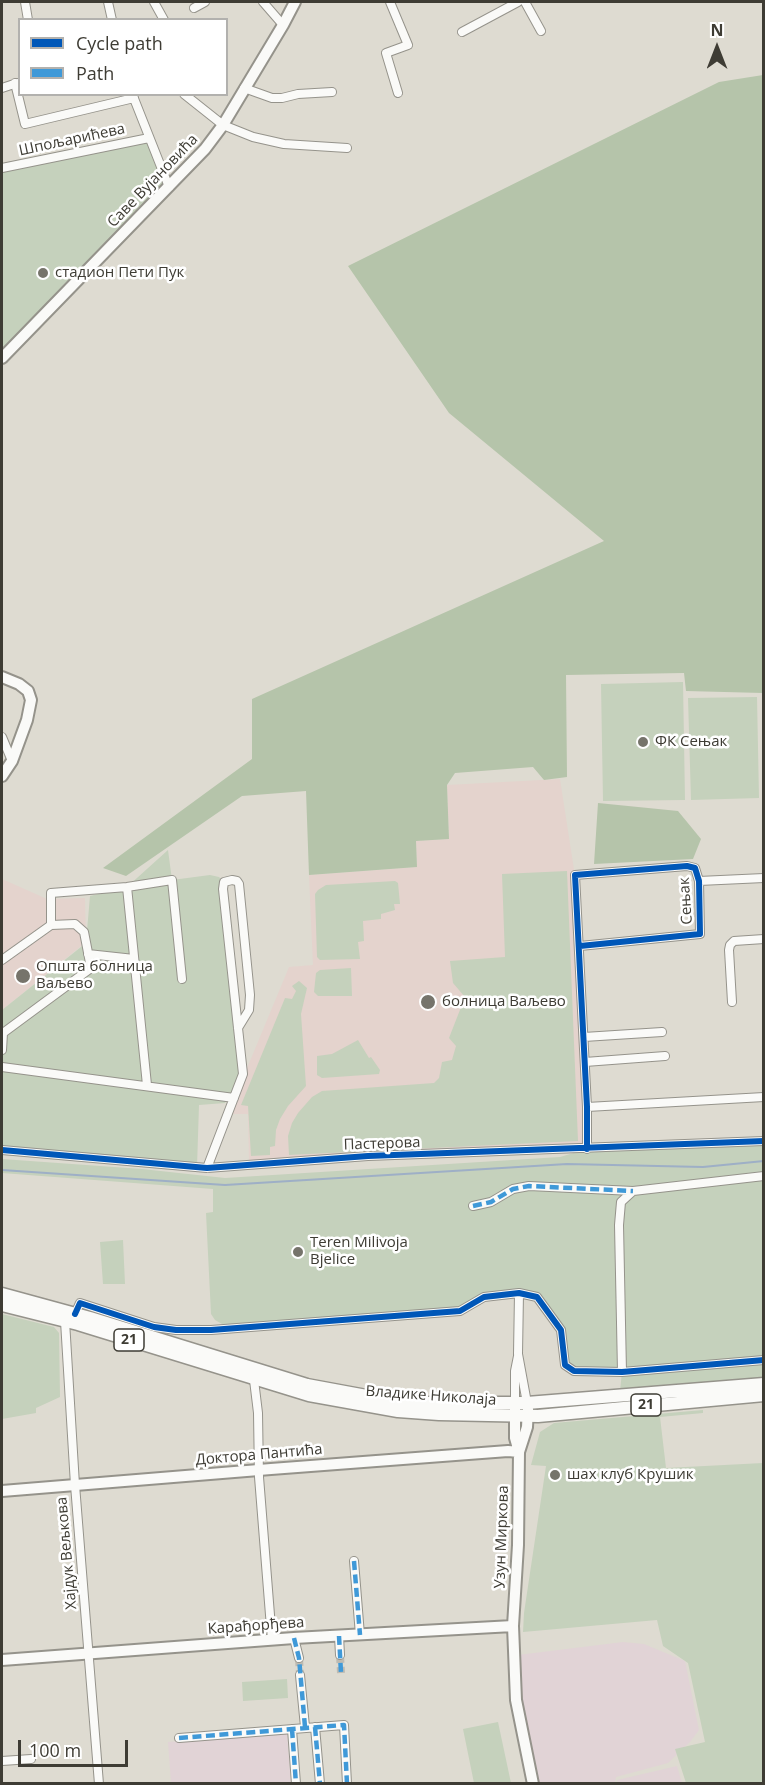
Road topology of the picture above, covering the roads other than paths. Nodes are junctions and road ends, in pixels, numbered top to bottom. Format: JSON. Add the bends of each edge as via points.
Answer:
{"nodes":[{"id":1,"x":25,"y":2,"type":"edge"},
{"id":2,"x":108,"y":2,"type":"edge"},
{"id":3,"x":154,"y":2,"type":"edge"},
{"id":4,"x":205,"y":2,"type":"edge"},
{"id":5,"x":263,"y":2,"type":"edge"},
{"id":6,"x":295,"y":2,"type":"edge"},
{"id":7,"x":390,"y":2,"type":"edge"},
{"id":8,"x":518,"y":2,"type":"edge"},
{"id":9,"x":525,"y":2,"type":"edge"},
{"id":10,"x":194,"y":8,"type":"dead end"},
{"id":11,"x":28,"y":18,"type":"edge"},
{"id":12,"x":112,"y":18,"type":"edge"},
{"id":13,"x":163,"y":18,"type":"edge"},
{"id":14,"x":283,"y":25,"type":"junction"},
{"id":15,"x":541,"y":31,"type":"dead end"},
{"id":16,"x":462,"y":32,"type":"dead end"},
{"id":17,"x":17,"y":83,"type":"edge"},
{"id":18,"x":2,"y":88,"type":"edge"},
{"id":19,"x":244,"y":88,"type":"junction"},
{"id":20,"x":332,"y":92,"type":"dead end"},
{"id":21,"x":398,"y":93,"type":"dead end"},
{"id":22,"x":20,"y":96,"type":"edge"},
{"id":23,"x":134,"y":96,"type":"edge"},
{"id":24,"x":187,"y":96,"type":"edge"},
{"id":25,"x":223,"y":125,"type":"junction"},
{"id":26,"x":149,"y":138,"type":"junction"},
{"id":27,"x":347,"y":147,"type":"dead end"},
{"id":28,"x":2,"y":168,"type":"edge"},
{"id":29,"x":169,"y":188,"type":"junction"},
{"id":30,"x":2,"y":358,"type":"edge"},
{"id":31,"x":2,"y":677,"type":"edge"},
{"id":32,"x":2,"y":737,"type":"edge"},
{"id":33,"x":12,"y":760,"type":"junction"},
{"id":34,"x":2,"y":776,"type":"edge"},
{"id":35,"x":764,"y":878,"type":"edge"},
{"id":36,"x":699,"y":881,"type":"junction"},
{"id":37,"x":127,"y":887,"type":"junction"},
{"id":38,"x":51,"y":925,"type":"junction"},
{"id":39,"x":764,"y":939,"type":"edge"},
{"id":40,"x":580,"y":946,"type":"junction"},
{"id":41,"x":88,"y":954,"type":"junction"},
{"id":42,"x":134,"y":959,"type":"junction"},
{"id":43,"x":2,"y":960,"type":"edge"},
{"id":44,"x":182,"y":979,"type":"dead end"},
{"id":45,"x":732,"y":1002,"type":"dead end"},
{"id":46,"x":238,"y":1028,"type":"junction"},
{"id":47,"x":662,"y":1032,"type":"dead end"},
{"id":48,"x":584,"y":1037,"type":"junction"},
{"id":49,"x":2,"y":1050,"type":"edge"},
{"id":50,"x":665,"y":1056,"type":"dead end"},
{"id":51,"x":585,"y":1062,"type":"junction"},
{"id":52,"x":2,"y":1067,"type":"edge"},
{"id":53,"x":147,"y":1085,"type":"junction"},
{"id":54,"x":764,"y":1097,"type":"edge"},
{"id":55,"x":234,"y":1098,"type":"junction"},
{"id":56,"x":587,"y":1107,"type":"junction"},
{"id":57,"x":764,"y":1141,"type":"edge"},
{"id":58,"x":587,"y":1149,"type":"junction"},
{"id":59,"x":2,"y":1150,"type":"edge"},
{"id":60,"x":207,"y":1168,"type":"junction"},
{"id":61,"x":764,"y":1176,"type":"edge"},
{"id":62,"x":633,"y":1191,"type":"junction"},
{"id":63,"x":473,"y":1206,"type":"dead end"},
{"id":64,"x":519,"y":1293,"type":"junction"},
{"id":65,"x":2,"y":1294,"type":"edge"},
{"id":66,"x":2,"y":1305,"type":"edge"},
{"id":67,"x":73,"y":1313,"type":"junction"},
{"id":68,"x":518,"y":1354,"type":"junction"},
{"id":69,"x":764,"y":1360,"type":"edge"},
{"id":70,"x":622,"y":1372,"type":"junction"},
{"id":71,"x":254,"y":1380,"type":"junction"},
{"id":72,"x":764,"y":1384,"type":"edge"},
{"id":73,"x":764,"y":1395,"type":"edge"},
{"id":74,"x":522,"y":1410,"type":"junction"},
{"id":75,"x":519,"y":1452,"type":"junction"},
{"id":76,"x":258,"y":1470,"type":"junction"},
{"id":77,"x":75,"y":1485,"type":"junction"},
{"id":78,"x":2,"y":1491,"type":"edge"},
{"id":79,"x":354,"y":1561,"type":"dead end"},
{"id":80,"x":513,"y":1626,"type":"junction"},
{"id":81,"x":360,"y":1635,"type":"junction"},
{"id":82,"x":339,"y":1636,"type":"junction"},
{"id":83,"x":294,"y":1638,"type":"junction"},
{"id":84,"x":272,"y":1640,"type":"junction"},
{"id":85,"x":88,"y":1653,"type":"junction"},
{"id":86,"x":340,"y":1655,"type":"tunnel mouth"},
{"id":87,"x":298,"y":1658,"type":"tunnel mouth"},
{"id":88,"x":2,"y":1660,"type":"edge"},
{"id":89,"x":300,"y":1675,"type":"tunnel mouth"},
{"id":90,"x":315,"y":1726,"type":"junction"},
{"id":91,"x":305,"y":1727,"type":"junction"},
{"id":92,"x":292,"y":1728,"type":"junction"},
{"id":93,"x":179,"y":1738,"type":"dead end"},
{"id":94,"x":31,"y":1759,"type":"dead end"},
{"id":95,"x":2,"y":1761,"type":"edge"},
{"id":96,"x":99,"y":1784,"type":"edge"},
{"id":97,"x":296,"y":1784,"type":"edge"},
{"id":98,"x":320,"y":1784,"type":"edge"},
{"id":99,"x":347,"y":1784,"type":"edge"},
{"id":100,"x":533,"y":1784,"type":"edge"}],
"edges":[{"from":1,"to":11,"type":"street"},
{"from":2,"to":12,"type":"street"},
{"from":3,"to":13,"type":"street"},
{"from":4,"to":10,"type":"street"},
{"from":5,"to":14,"type":"street"},
{"from":6,"to":14,"type":"street","name":"Саве Вујановића"},
{"from":7,"to":21,"type":"street","via":[[408,45],[386,53]]},
{"from":8,"to":16,"type":"street"},
{"from":9,"to":15,"type":"street"},
{"from":14,"to":19,"type":"street","name":"Саве Вујановића"},
{"from":17,"to":18,"type":"street"},
{"from":19,"to":20,"type":"street","via":[[272,98]]},
{"from":19,"to":25,"type":"street","name":"Саве Вујановића"},
{"from":22,"to":23,"type":"street","via":[[26,124]]},
{"from":23,"to":26,"type":"street"},
{"from":24,"to":25,"type":"street"},
{"from":25,"to":27,"type":"street","via":[[268,142]]},
{"from":25,"to":29,"type":"street","name":"Саве Вујановића"},
{"from":26,"to":28,"type":"street","name":"Шпољарићева"},
{"from":26,"to":29,"type":"street"},
{"from":29,"to":30,"type":"street","name":"Саве Вујановића"},
{"from":31,"to":33,"type":"street","via":[[28,691],[31,700]]},
{"from":32,"to":33,"type":"street"},
{"from":33,"to":34,"type":"street"},
{"from":35,"to":36,"type":"street","name":"Сењак"},
{"from":36,"to":40,"type":"street","name":"Сењак","via":[[697,936]]},
{"from":36,"to":40,"type":"street","name":"Сењак","via":[[695,868],[687,866],[575,876]]},
{"from":37,"to":38,"type":"street","via":[[51,893]]},
{"from":37,"to":42,"type":"street"},
{"from":37,"to":44,"type":"street","via":[[172,880]]},
{"from":38,"to":41,"type":"street","via":[[75,924],[84,932]]},
{"from":38,"to":43,"type":"street"},
{"from":39,"to":45,"type":"street","via":[[734,941],[729,950]]},
{"from":40,"to":48,"type":"street"},
{"from":41,"to":42,"type":"street"},
{"from":41,"to":49,"type":"street","via":[[91,968],[3,1033]]},
{"from":42,"to":53,"type":"street"},
{"from":46,"to":46,"type":"street","via":[[223,884],[232,880],[238,884],[250,995],[249,1010]]},
{"from":46,"to":55,"type":"street","via":[[243,1074]]},
{"from":47,"to":48,"type":"street"},
{"from":48,"to":51,"type":"street"},
{"from":50,"to":51,"type":"street"},
{"from":51,"to":56,"type":"street"},
{"from":52,"to":53,"type":"street"},
{"from":53,"to":55,"type":"street"},
{"from":54,"to":56,"type":"street"},
{"from":55,"to":60,"type":"street"},
{"from":56,"to":58,"type":"street"},
{"from":57,"to":58,"type":"street","name":"Пастерова"},
{"from":58,"to":60,"type":"street","name":"Пастерова","via":[[368,1156]]},
{"from":59,"to":60,"type":"street","name":"Пастерова"},
{"from":61,"to":62,"type":"street"},
{"from":62,"to":63,"type":"street","via":[[529,1186],[513,1189],[491,1203]]},
{"from":62,"to":70,"type":"street","via":[[621,1203],[619,1226]]},
{"from":64,"to":67,"type":"street","via":[[484,1297],[460,1311],[271,1326],[176,1330]]},
{"from":64,"to":68,"type":"street","name":"Узун Миркова"},
{"from":64,"to":70,"type":"street","via":[[537,1298],[561,1330],[565,1365],[574,1371]]},
{"from":65,"to":67,"type":"main road","name":"Владике Николаја","number":"21"},
{"from":66,"to":67,"type":"main road","name":"Владике Николаја","number":"21"},
{"from":67,"to":71,"type":"main road","name":"Владике Николаја","number":"21"},
{"from":67,"to":74,"type":"main road","name":"Владике Николаја","number":"21","via":[[253,1370],[340,1392]]},
{"from":67,"to":77,"type":"street","name":"Хајдук Вељкова"},
{"from":68,"to":74,"type":"street","name":"Узун Миркова"},
{"from":68,"to":74,"type":"street","via":[[515,1371]]},
{"from":69,"to":70,"type":"street"},
{"from":71,"to":74,"type":"main road","name":"Владике Николаја","number":"21","via":[[374,1408],[431,1414]]},
{"from":71,"to":76,"type":"street"},
{"from":72,"to":74,"type":"main road","name":"Владике Николаја","number":"21"},
{"from":73,"to":74,"type":"main road","name":"Владике Николаја","number":"21"},
{"from":74,"to":75,"type":"street","name":"Узун Миркова","via":[[526,1432]]},
{"from":75,"to":76,"type":"street","name":"Доктора Пантића"},
{"from":75,"to":80,"type":"street","name":"Узун Миркова"},
{"from":76,"to":77,"type":"street","name":"Доктора Пантића"},
{"from":76,"to":84,"type":"street"},
{"from":77,"to":78,"type":"street","name":"Доктора Пантића"},
{"from":77,"to":85,"type":"street","name":"Хајдук Вељкова"},
{"from":79,"to":81,"type":"street"},
{"from":80,"to":81,"type":"street","name":"Карађорђева"},
{"from":80,"to":100,"type":"street","name":"Узун Миркова","via":[[516,1700]]},
{"from":81,"to":82,"type":"street","name":"Карађорђева"},
{"from":82,"to":83,"type":"street","name":"Карађорђева"},
{"from":82,"to":86,"type":"street"},
{"from":83,"to":84,"type":"street","name":"Карађорђева"},
{"from":83,"to":87,"type":"street"},
{"from":84,"to":85,"type":"street","name":"Карађорђева"},
{"from":85,"to":88,"type":"street","name":"Карађорђева"},
{"from":85,"to":96,"type":"street","name":"Хајдук Вељкова"},
{"from":89,"to":91,"type":"street"},
{"from":90,"to":91,"type":"street"},
{"from":90,"to":98,"type":"street"},
{"from":90,"to":99,"type":"street","via":[[344,1725]]},
{"from":91,"to":92,"type":"street"},
{"from":92,"to":93,"type":"street"},
{"from":92,"to":97,"type":"street"},
{"from":94,"to":95,"type":"street"}]}
